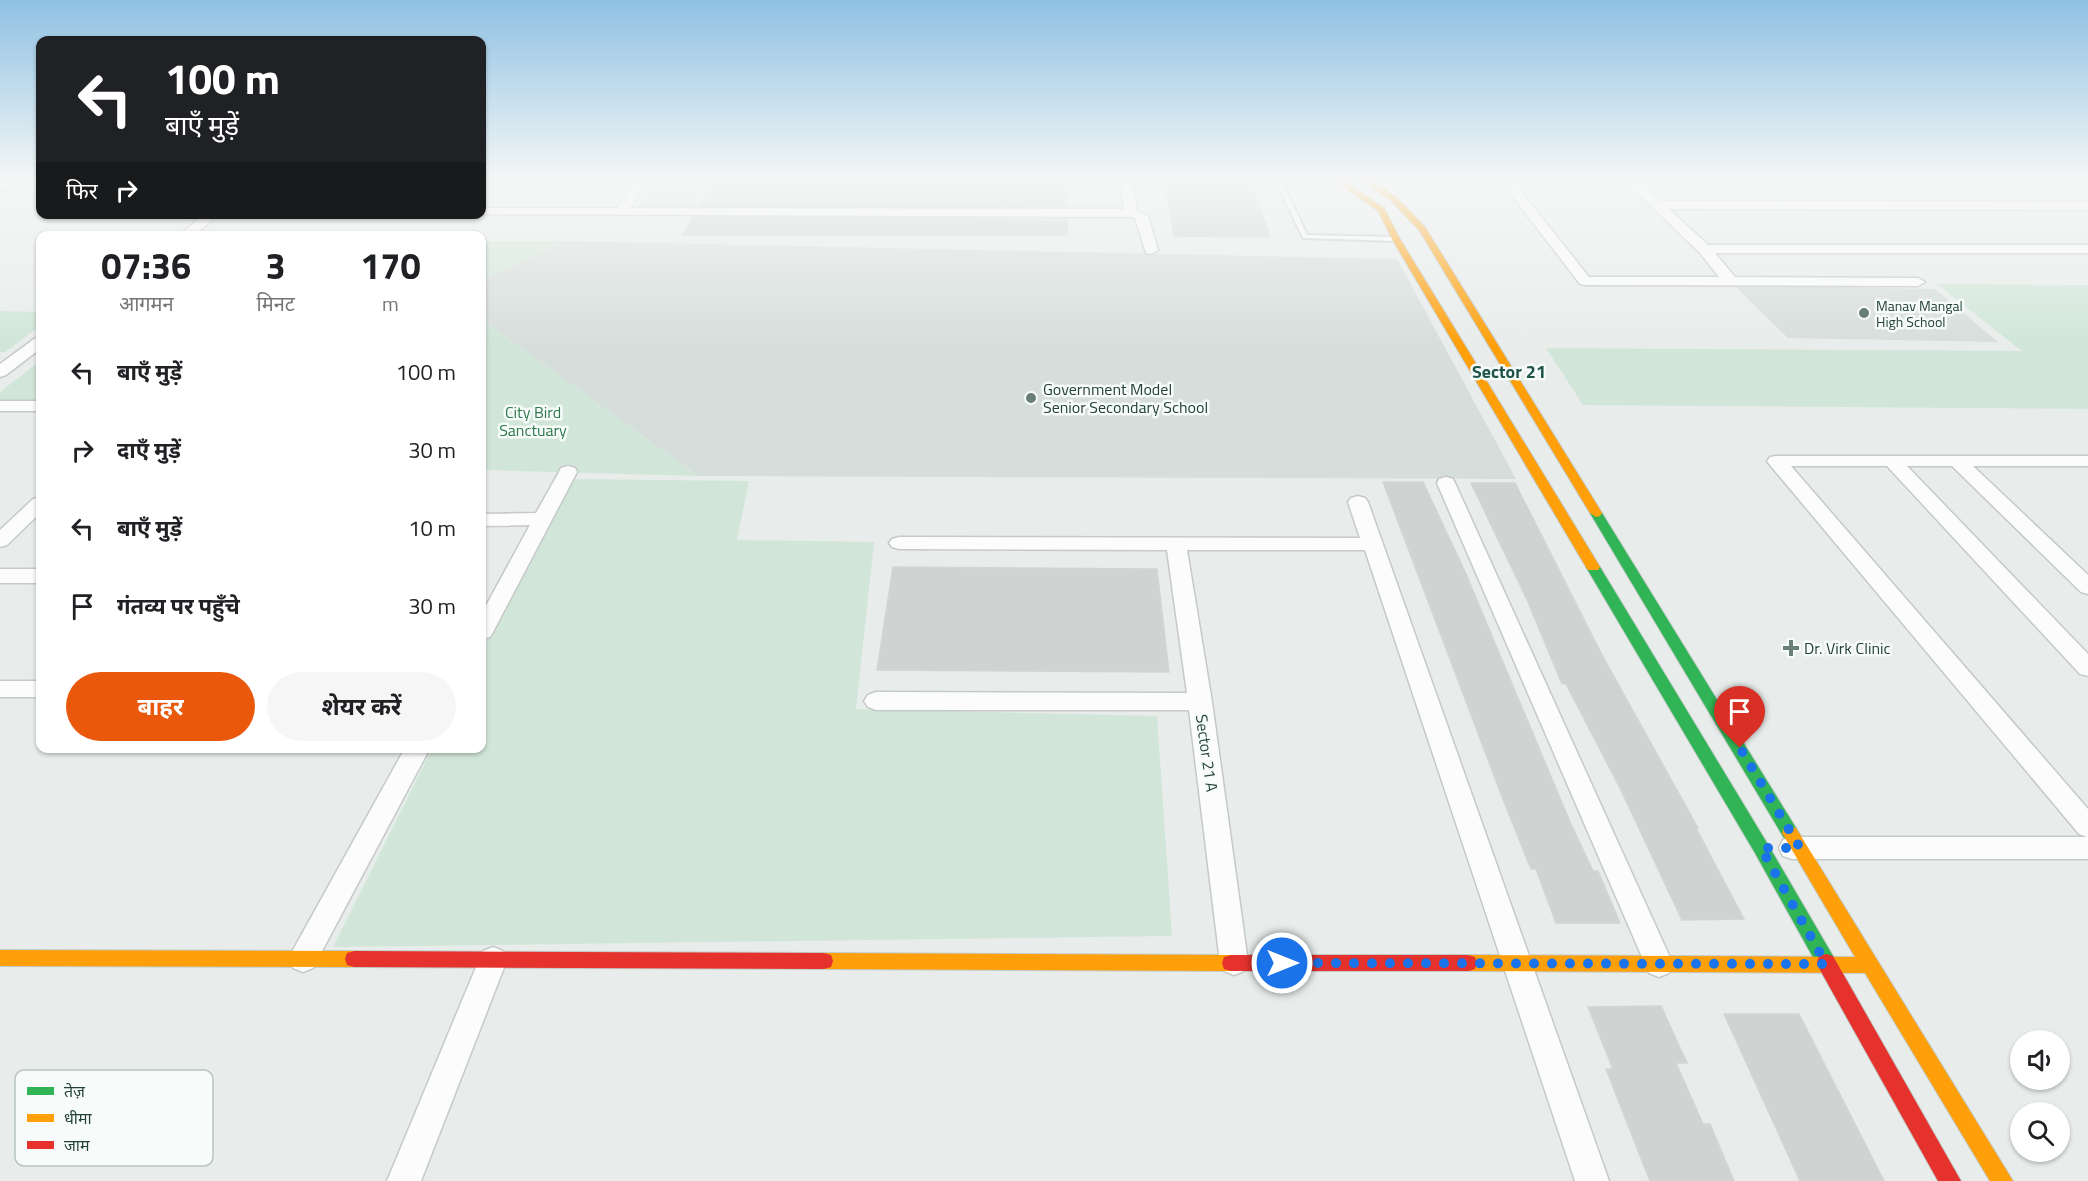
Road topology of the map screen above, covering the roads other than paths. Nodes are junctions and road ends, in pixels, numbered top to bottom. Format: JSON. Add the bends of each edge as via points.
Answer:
{"nodes":[{"id":1,"x":1146,"y":235,"type":"edge"},
{"id":2,"x":1304,"y":235,"type":"edge"},
{"id":3,"x":1394,"y":235,"type":"edge"},
{"id":4,"x":1427,"y":235,"type":"edge"},
{"id":5,"x":1549,"y":235,"type":"edge"},
{"id":6,"x":1689,"y":235,"type":"edge"},
{"id":7,"x":1396,"y":239,"type":"junction"},
{"id":8,"x":1704,"y":249,"type":"junction"},
{"id":9,"x":2088,"y":249,"type":"edge"},
{"id":10,"x":1150,"y":250,"type":"dead end"},
{"id":11,"x":1731,"y":282,"type":"junction"},
{"id":12,"x":1918,"y":282,"type":"dead end"},
{"id":13,"x":36,"y":344,"type":"edge"},
{"id":14,"x":7,"y":362,"type":"edge"},
{"id":15,"x":0,"y":372,"type":"edge"},
{"id":16,"x":0,"y":406,"type":"edge"},
{"id":17,"x":36,"y":406,"type":"edge"},
{"id":18,"x":1892,"y":461,"type":"junction"},
{"id":19,"x":1957,"y":461,"type":"junction"},
{"id":20,"x":2088,"y":461,"type":"edge"},
{"id":21,"x":568,"y":472,"type":"dead end"},
{"id":22,"x":1446,"y":483,"type":"dead end"},
{"id":23,"x":1358,"y":502,"type":"dead end"},
{"id":24,"x":32,"y":518,"type":"edge"},
{"id":25,"x":543,"y":519,"type":"junction"},
{"id":26,"x":486,"y":520,"type":"edge"},
{"id":27,"x":0,"y":541,"type":"edge"},
{"id":28,"x":899,"y":543,"type":"dead end"},
{"id":29,"x":1176,"y":544,"type":"junction"},
{"id":30,"x":1372,"y":544,"type":"junction"},
{"id":31,"x":0,"y":576,"type":"edge"},
{"id":32,"x":36,"y":576,"type":"edge"},
{"id":33,"x":2088,"y":587,"type":"edge"},
{"id":34,"x":486,"y":625,"type":"edge"},
{"id":35,"x":2088,"y":668,"type":"edge"},
{"id":36,"x":0,"y":689,"type":"edge"},
{"id":37,"x":36,"y":689,"type":"edge"},
{"id":38,"x":876,"y":701,"type":"dead end"},
{"id":39,"x":1200,"y":702,"type":"junction"},
{"id":40,"x":415,"y":753,"type":"edge"},
{"id":41,"x":2088,"y":827,"type":"edge"},
{"id":42,"x":1761,"y":848,"type":"junction"},
{"id":43,"x":1800,"y":848,"type":"junction"},
{"id":44,"x":2088,"y":848,"type":"edge"},
{"id":45,"x":0,"y":958,"type":"edge"},
{"id":46,"x":303,"y":959,"type":"junction"},
{"id":47,"x":493,"y":960,"type":"junction"},
{"id":48,"x":1234,"y":962,"type":"junction"},
{"id":49,"x":1517,"y":963,"type":"junction"},
{"id":50,"x":1659,"y":964,"type":"junction"},
{"id":51,"x":1826,"y":964,"type":"junction"},
{"id":52,"x":1870,"y":965,"type":"junction"},
{"id":53,"x":404,"y":1181,"type":"edge"},
{"id":54,"x":1592,"y":1181,"type":"edge"},
{"id":55,"x":1950,"y":1181,"type":"edge"},
{"id":56,"x":2002,"y":1181,"type":"edge"}],
"edges":[{"from":1,"to":10,"type":"street"},
{"from":2,"to":7,"type":"lane"},
{"from":3,"to":7,"type":"street"},
{"from":4,"to":43,"type":"street"},
{"from":5,"to":11,"type":"street","via":[[1585,281]]},
{"from":6,"to":8,"type":"street"},
{"from":7,"to":42,"type":"street"},
{"from":8,"to":9,"type":"street"},
{"from":8,"to":11,"type":"street"},
{"from":11,"to":12,"type":"street"},
{"from":13,"to":14,"type":"street"},
{"from":14,"to":15,"type":"street"},
{"from":16,"to":17,"type":"street"},
{"from":18,"to":19,"type":"street"},
{"from":18,"to":35,"type":"street"},
{"from":18,"to":41,"type":"street","via":[[1776,461]]},
{"from":19,"to":20,"type":"street"},
{"from":19,"to":33,"type":"street"},
{"from":21,"to":25,"type":"street"},
{"from":22,"to":50,"type":"street"},
{"from":23,"to":30,"type":"street"},
{"from":24,"to":27,"type":"street"},
{"from":25,"to":26,"type":"street"},
{"from":25,"to":34,"type":"street"},
{"from":28,"to":29,"type":"street"},
{"from":29,"to":30,"type":"street"},
{"from":29,"to":39,"type":"street","name":"Sector 21 A"},
{"from":30,"to":49,"type":"street"},
{"from":31,"to":32,"type":"street"},
{"from":36,"to":37,"type":"street"},
{"from":38,"to":39,"type":"street"},
{"from":39,"to":48,"type":"street","name":"Sector 21 A"},
{"from":40,"to":46,"type":"street"},
{"from":42,"to":43,"type":"street"},
{"from":42,"to":51,"type":"street"},
{"from":43,"to":44,"type":"street"},
{"from":43,"to":52,"type":"street"},
{"from":45,"to":46,"type":"street"},
{"from":46,"to":47,"type":"street"},
{"from":47,"to":48,"type":"street"},
{"from":47,"to":53,"type":"street"},
{"from":48,"to":49,"type":"street"},
{"from":49,"to":50,"type":"street"},
{"from":49,"to":54,"type":"street"},
{"from":50,"to":51,"type":"street"},
{"from":51,"to":52,"type":"street"},
{"from":51,"to":55,"type":"street"},
{"from":52,"to":56,"type":"street"}]}
